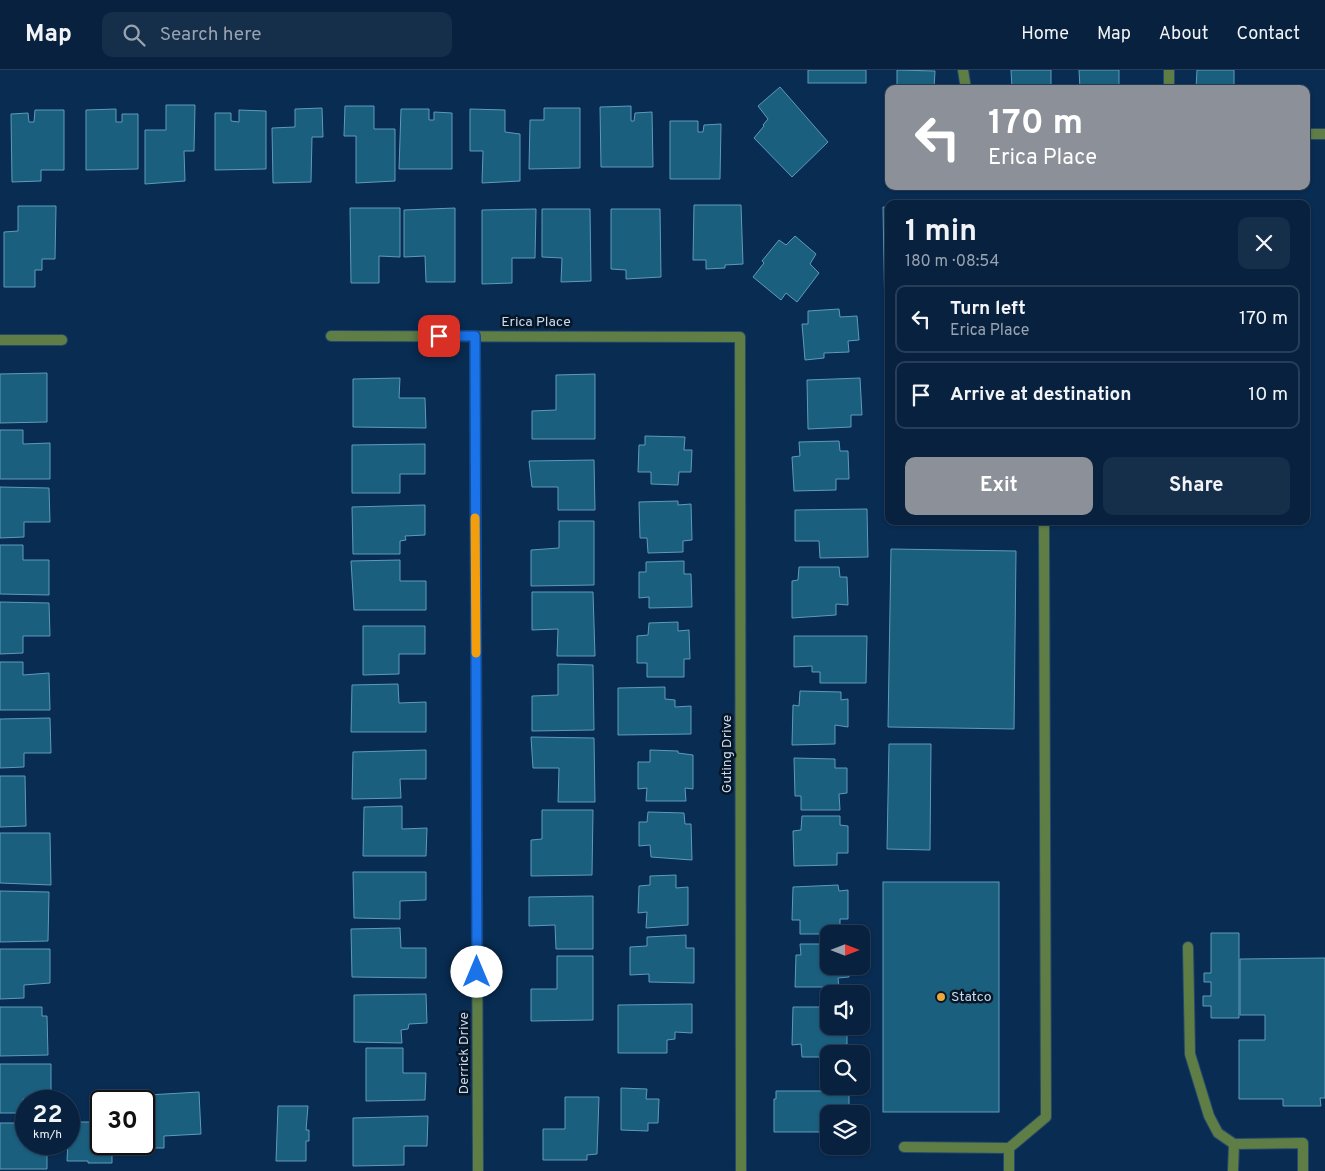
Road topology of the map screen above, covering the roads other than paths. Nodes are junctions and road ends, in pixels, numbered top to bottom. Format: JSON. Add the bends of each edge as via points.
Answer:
{"nodes":[{"id":1,"x":963,"y":70,"type":"edge"},
{"id":2,"x":1169,"y":70,"type":"edge"},
{"id":3,"x":965,"y":85,"type":"edge"},
{"id":4,"x":1169,"y":85,"type":"edge"},
{"id":5,"x":1310,"y":134,"type":"edge"},
{"id":6,"x":1325,"y":134,"type":"edge"},
{"id":7,"x":331,"y":336,"type":"dead end"},
{"id":8,"x":475,"y":336,"type":"junction"},
{"id":9,"x":740,"y":336,"type":"joint"},
{"id":10,"x":0,"y":340,"type":"edge"},
{"id":11,"x":62,"y":340,"type":"dead end"},
{"id":12,"x":1044,"y":525,"type":"edge"},
{"id":13,"x":1188,"y":947,"type":"dead end"},
{"id":14,"x":1234,"y":1144,"type":"junction"},
{"id":15,"x":904,"y":1146,"type":"dead end"},
{"id":16,"x":1009,"y":1148,"type":"junction"},
{"id":17,"x":478,"y":1171,"type":"edge"},
{"id":18,"x":741,"y":1171,"type":"edge"},
{"id":19,"x":1009,"y":1171,"type":"edge"},
{"id":20,"x":1234,"y":1171,"type":"edge"},
{"id":21,"x":1303,"y":1171,"type":"edge"}],
"edges":[{"from":1,"to":3,"type":"street"},
{"from":2,"to":4,"type":"street"},
{"from":5,"to":6,"type":"street"},
{"from":7,"to":8,"type":"street","name":"Erica Place"},
{"from":8,"to":9,"type":"street","name":"Erica Place"},
{"from":8,"to":17,"type":"street","name":"Derrick Drive"},
{"from":9,"to":18,"type":"street","name":"Guting Drive"},
{"from":10,"to":11,"type":"street"},
{"from":12,"to":16,"type":"street","via":[[1046,1117]]},
{"from":13,"to":14,"type":"street","via":[[1190,1054],[1209,1116],[1218,1133]]},
{"from":14,"to":20,"type":"street"},
{"from":14,"to":21,"type":"street","via":[[1303,1143]]},
{"from":15,"to":16,"type":"street"},
{"from":16,"to":19,"type":"street"}]}
